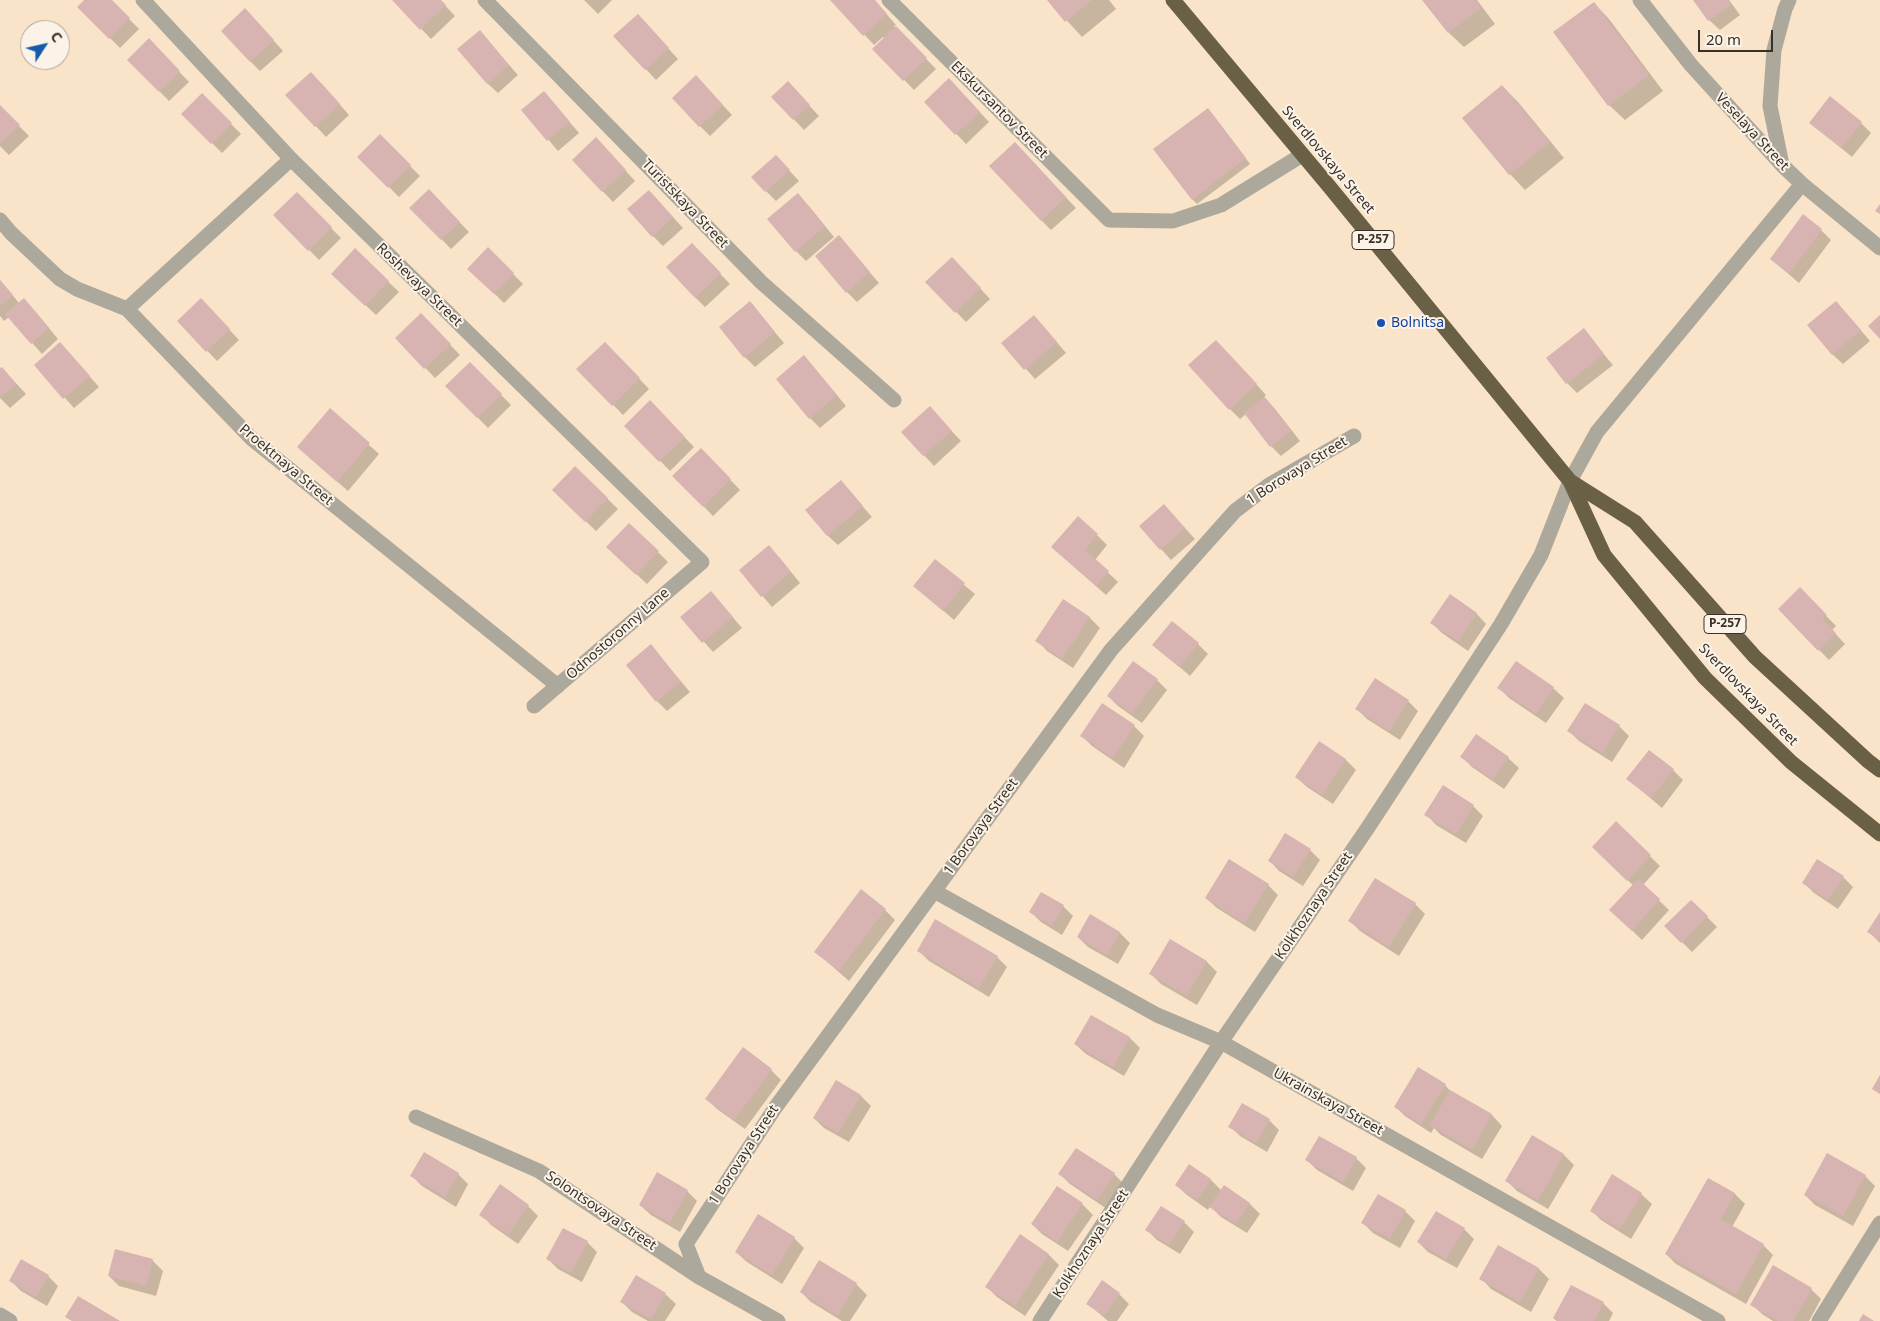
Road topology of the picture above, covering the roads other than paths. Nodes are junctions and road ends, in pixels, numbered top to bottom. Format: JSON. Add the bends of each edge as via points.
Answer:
{"nodes":[{"id":1,"x":143,"y":0,"type":"edge"},
{"id":2,"x":485,"y":0,"type":"edge"},
{"id":3,"x":889,"y":0,"type":"edge"},
{"id":4,"x":1173,"y":0,"type":"edge"},
{"id":5,"x":1640,"y":0,"type":"edge"},
{"id":6,"x":1789,"y":0,"type":"edge"},
{"id":7,"x":1302,"y":155,"type":"junction"},
{"id":8,"x":291,"y":159,"type":"junction"},
{"id":9,"x":1782,"y":165,"type":"junction"},
{"id":10,"x":1802,"y":184,"type":"junction"},
{"id":11,"x":0,"y":220,"type":"edge"},
{"id":12,"x":1880,"y":248,"type":"edge"},
{"id":13,"x":127,"y":309,"type":"junction"},
{"id":14,"x":894,"y":400,"type":"dead end"},
{"id":15,"x":1354,"y":436,"type":"dead end"},
{"id":16,"x":1570,"y":481,"type":"junction"},
{"id":17,"x":702,"y":562,"type":"joint"},
{"id":18,"x":558,"y":686,"type":"junction"},
{"id":19,"x":534,"y":706,"type":"dead end"},
{"id":20,"x":1880,"y":770,"type":"edge"},
{"id":21,"x":1880,"y":834,"type":"edge"},
{"id":22,"x":934,"y":891,"type":"junction"},
{"id":23,"x":1221,"y":1042,"type":"junction"},
{"id":24,"x":416,"y":1117,"type":"dead end"},
{"id":25,"x":1880,"y":1222,"type":"edge"},
{"id":26,"x":699,"y":1277,"type":"junction"},
{"id":27,"x":0,"y":1315,"type":"edge"},
{"id":28,"x":10,"y":1321,"type":"edge"},
{"id":29,"x":778,"y":1321,"type":"edge"},
{"id":30,"x":1040,"y":1321,"type":"edge"},
{"id":31,"x":1718,"y":1321,"type":"edge"},
{"id":32,"x":1819,"y":1321,"type":"edge"}],
"edges":[{"from":1,"to":8,"type":"street","name":"Roshevaya Street"},
{"from":2,"to":14,"type":"street","name":"Turistskaya Street","via":[[761,282]]},
{"from":3,"to":7,"type":"street","name":"Ekskursantov Street","via":[[1109,220],[1173,222],[1221,206]]},
{"from":4,"to":7,"type":"highway","name":"Sverdlovskaya Street","number":"Р-257"},
{"from":5,"to":9,"type":"street","name":"Veselaya Street","via":[[1691,65]]},
{"from":6,"to":9,"type":"street","via":[[1774,50],[1770,106]]},
{"from":7,"to":16,"type":"highway","name":"Sverdlovskaya Street","number":"Р-257"},
{"from":8,"to":13,"type":"street"},
{"from":8,"to":17,"type":"street","name":"Roshevaya Street"},
{"from":9,"to":10,"type":"street","name":"Veselaya Street"},
{"from":10,"to":12,"type":"street","name":"Veselaya Street"},
{"from":10,"to":16,"type":"street","name":"Kolkhoznaya Street","via":[[1597,432]]},
{"from":11,"to":13,"type":"street","name":"Proektnaya Street","via":[[60,279],[76,289]]},
{"from":13,"to":18,"type":"street","name":"Proektnaya Street","via":[[252,439]]},
{"from":15,"to":22,"type":"street","name":"1 Borovaya Street","via":[[1269,485],[1235,511],[1111,650]]},
{"from":16,"to":20,"type":"highway","name":"Sverdlovskaya Street","number":"Р-257","via":[[1635,522],[1755,657]]},
{"from":16,"to":21,"type":"highway","name":"Sverdlovskaya Street","via":[[1604,555],[1705,678],[1790,762]]},
{"from":16,"to":23,"type":"street","name":"Kolkhoznaya Street","via":[[1541,555],[1500,624],[1367,829]]},
{"from":17,"to":18,"type":"street","name":"Odnostoronny Lane"},
{"from":18,"to":19,"type":"street","name":"Odnostoronny Lane"},
{"from":22,"to":23,"type":"street","name":"Ukrainskaya Street","via":[[1157,1015]]},
{"from":22,"to":26,"type":"street","name":"1 Borovaya Street","via":[[775,1108],[686,1244]]},
{"from":23,"to":30,"type":"street","name":"Kolkhoznaya Street"},
{"from":23,"to":31,"type":"street","name":"Ukrainskaya Street"},
{"from":24,"to":26,"type":"street","name":"Solontsovaya Street","via":[[539,1171]]},
{"from":25,"to":32,"type":"street"},
{"from":26,"to":29,"type":"street","name":"Solontsovaya Street"},
{"from":27,"to":28,"type":"street"}]}
